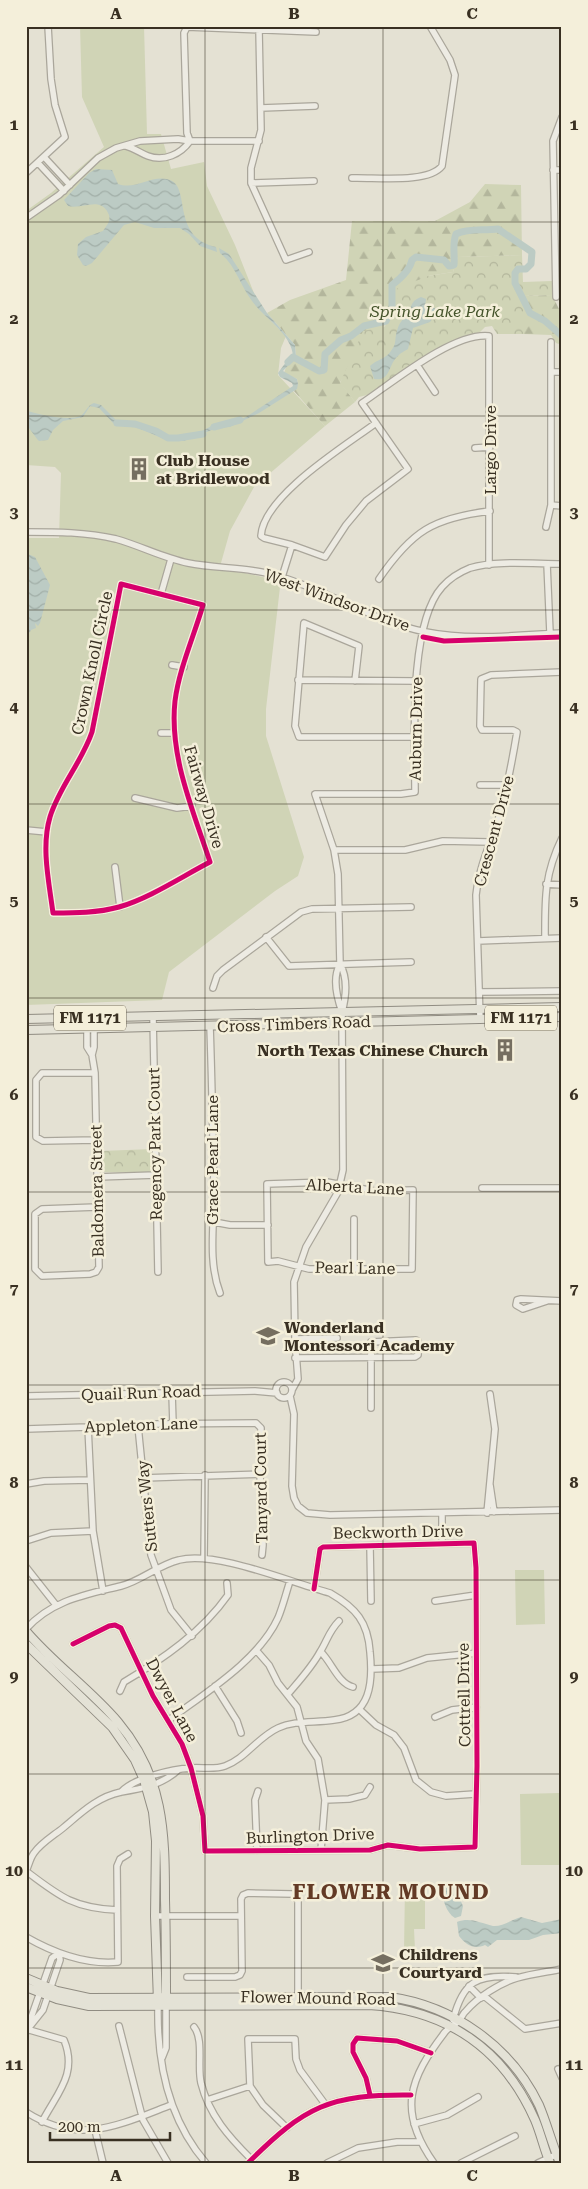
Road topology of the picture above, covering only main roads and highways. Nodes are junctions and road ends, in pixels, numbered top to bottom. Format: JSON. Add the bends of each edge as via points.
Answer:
{"nodes":[{"id":1,"x":562,"y":1007,"type":"edge"},
{"id":2,"x":562,"y":1017,"type":"edge"},
{"id":3,"x":26,"y":1019,"type":"edge"},
{"id":4,"x":26,"y":1030,"type":"edge"},
{"id":5,"x":26,"y":1630,"type":"edge"},
{"id":6,"x":26,"y":1644,"type":"edge"},
{"id":7,"x":149,"y":1782,"type":"junction"},
{"id":8,"x":26,"y":1978,"type":"edge"},
{"id":9,"x":26,"y":1987,"type":"edge"},
{"id":10,"x":41,"y":1989,"type":"junction"},
{"id":11,"x":49,"y":1993,"type":"junction"},
{"id":12,"x":162,"y":1998,"type":"junction"},
{"id":13,"x":358,"y":2000,"type":"junction"},
{"id":14,"x":162,"y":2007,"type":"junction"},
{"id":15,"x":559,"y":2154,"type":"edge"},
{"id":16,"x":549,"y":2161,"type":"edge"},
{"id":17,"x":560,"y":2163,"type":"edge"}],
"edges":[{"from":1,"to":3,"type":"main road","name":"Cross Timbers Road","number":"FM 1171"},
{"from":2,"to":4,"type":"main road","name":"Cross Timbers Road","number":"FM 1171"},
{"from":5,"to":7,"type":"main road","via":[[117,1721],[142,1756]]},
{"from":6,"to":7,"type":"main road","via":[[112,1727]]},
{"from":7,"to":12,"type":"main road","via":[[156,1841],[155,1916]]},
{"from":7,"to":12,"type":"main road","via":[[161,1807],[165,1839]]},
{"from":8,"to":10,"type":"main road","name":"Flower Mound Road"},
{"from":9,"to":10,"type":"main road","name":"Flower Mound Road"},
{"from":10,"to":11,"type":"main road","name":"Flower Mound Road"},
{"from":11,"to":12,"type":"main road","name":"Flower Mound Road","via":[[89,1998]]},
{"from":11,"to":14,"type":"main road","name":"Flower Mound Road","via":[[89,2006]]},
{"from":12,"to":13,"type":"main road","name":"Flower Mound Road","via":[[298,1996]]},
{"from":12,"to":14,"type":"main road"},
{"from":13,"to":14,"type":"main road","name":"Flower Mound Road"},
{"from":13,"to":15,"type":"main road","name":"Flower Mound Road","via":[[401,1998],[437,2009],[490,2042],[516,2069],[539,2106]]},
{"from":13,"to":16,"type":"main road","name":"Flower Mound Road","via":[[434,2018],[476,2042],[508,2072],[535,2120]]},
{"from":15,"to":17,"type":"main road","name":"Flower Mound Road"}]}
